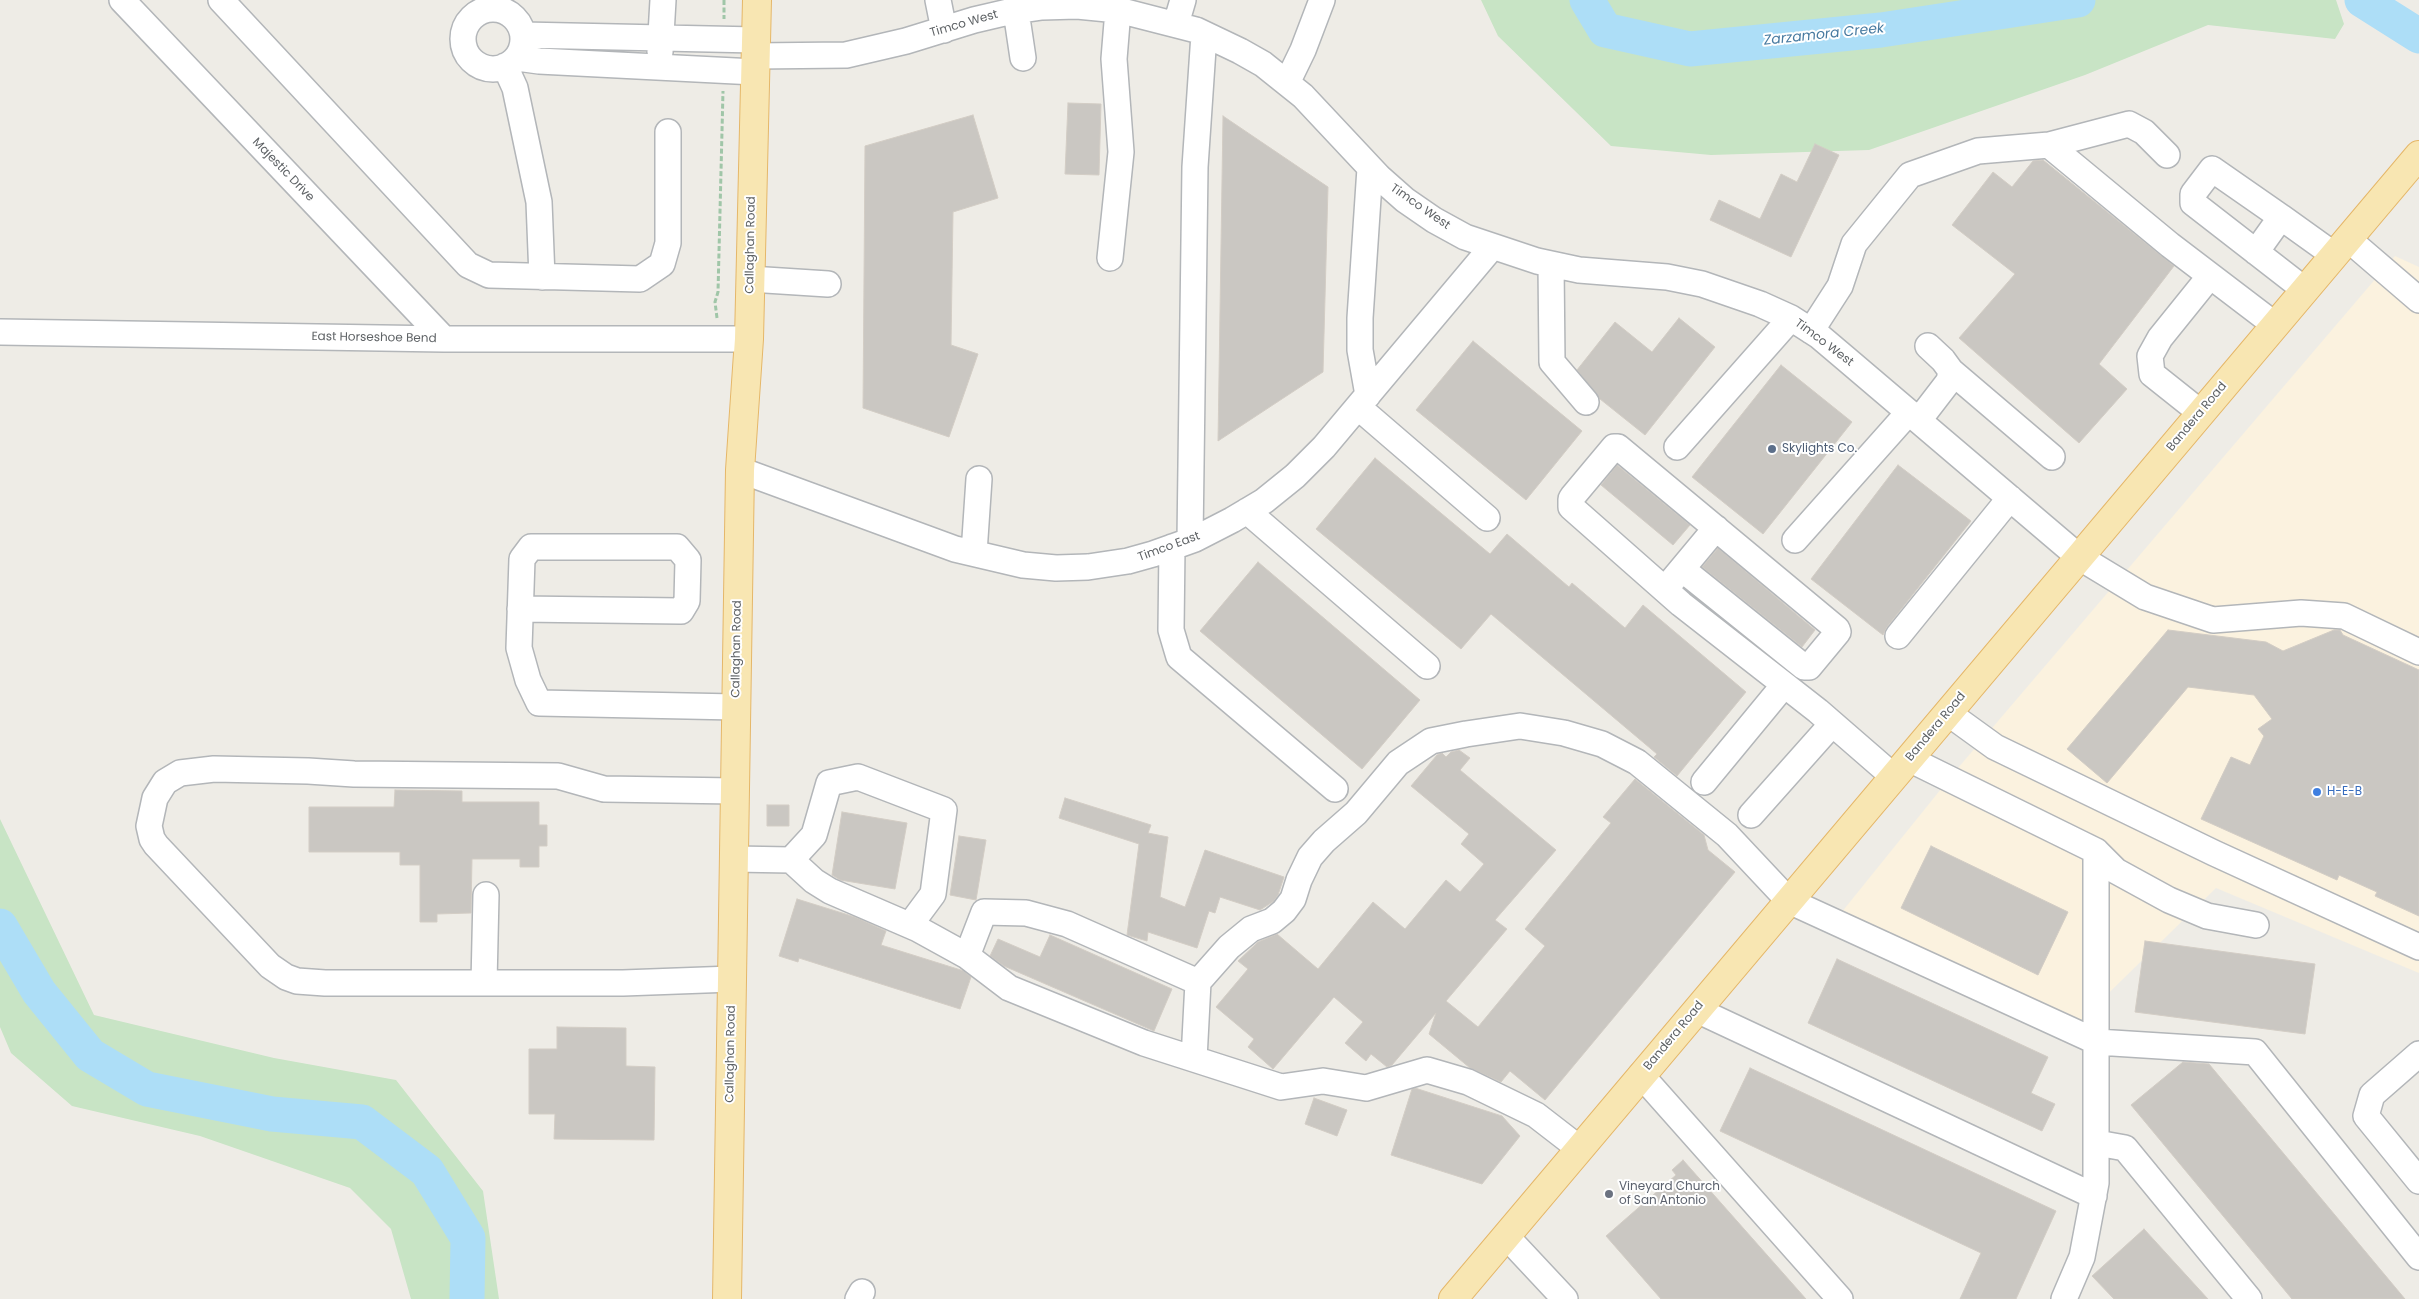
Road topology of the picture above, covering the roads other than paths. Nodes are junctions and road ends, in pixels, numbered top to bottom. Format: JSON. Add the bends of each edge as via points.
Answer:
{"nodes":[{"id":1,"x":122,"y":0,"type":"edge"},
{"id":2,"x":222,"y":0,"type":"edge"},
{"id":3,"x":663,"y":0,"type":"edge"},
{"id":4,"x":757,"y":0,"type":"edge"},
{"id":5,"x":938,"y":0,"type":"edge"},
{"id":6,"x":1183,"y":0,"type":"edge"},
{"id":7,"x":1322,"y":0,"type":"edge"},
{"id":8,"x":498,"y":5,"type":"edge"},
{"id":9,"x":1011,"y":8,"type":"edge"},
{"id":10,"x":1129,"y":8,"type":"edge"},
{"id":11,"x":1176,"y":24,"type":"junction"},
{"id":12,"x":944,"y":30,"type":"junction"},
{"id":13,"x":1204,"y":34,"type":"junction"},
{"id":14,"x":660,"y":36,"type":"junction"},
{"id":15,"x":515,"y":53,"type":"junction"},
{"id":16,"x":755,"y":56,"type":"junction"},
{"id":17,"x":1023,"y":58,"type":"dead end"},
{"id":18,"x":659,"y":68,"type":"junction"},
{"id":19,"x":1287,"y":83,"type":"junction"},
{"id":20,"x":668,"y":132,"type":"dead end"},
{"id":21,"x":2050,"y":145,"type":"junction"},
{"id":22,"x":2167,"y":155,"type":"dead end"},
{"id":23,"x":2419,"y":155,"type":"edge"},
{"id":24,"x":1370,"y":168,"type":"junction"},
{"id":25,"x":2281,"y":217,"type":"junction"},
{"id":26,"x":2341,"y":247,"type":"junction"},
{"id":27,"x":1492,"y":248,"type":"junction"},
{"id":28,"x":2256,"y":252,"type":"junction"},
{"id":29,"x":1110,"y":258,"type":"dead end"},
{"id":30,"x":1551,"y":264,"type":"junction"},
{"id":31,"x":2210,"y":276,"type":"junction"},
{"id":32,"x":542,"y":277,"type":"junction"},
{"id":33,"x":750,"y":279,"type":"junction"},
{"id":34,"x":828,"y":284,"type":"dead end"},
{"id":35,"x":2304,"y":290,"type":"junction"},
{"id":36,"x":2419,"y":300,"type":"edge"},
{"id":37,"x":1801,"y":325,"type":"junction"},
{"id":38,"x":2275,"y":325,"type":"junction"},
{"id":39,"x":0,"y":332,"type":"edge"},
{"id":40,"x":444,"y":339,"type":"junction"},
{"id":41,"x":749,"y":339,"type":"junction"},
{"id":42,"x":1928,"y":346,"type":"dead end"},
{"id":43,"x":1951,"y":371,"type":"junction"},
{"id":44,"x":1363,"y":401,"type":"junction"},
{"id":45,"x":1586,"y":402,"type":"dead end"},
{"id":46,"x":2201,"y":413,"type":"junction"},
{"id":47,"x":1914,"y":416,"type":"junction"},
{"id":48,"x":1677,"y":447,"type":"dead end"},
{"id":49,"x":2052,"y":457,"type":"dead end"},
{"id":50,"x":740,"y":470,"type":"junction"},
{"id":51,"x":979,"y":480,"type":"dead end"},
{"id":52,"x":2010,"y":498,"type":"junction"},
{"id":53,"x":1247,"y":511,"type":"junction"},
{"id":54,"x":1487,"y":518,"type":"dead end"},
{"id":55,"x":1716,"y":528,"type":"junction"},
{"id":56,"x":1795,"y":540,"type":"dead end"},
{"id":57,"x":1181,"y":544,"type":"junction"},
{"id":58,"x":974,"y":553,"type":"junction"},
{"id":59,"x":2079,"y":557,"type":"junction"},
{"id":60,"x":1682,"y":569,"type":"junction"},
{"id":61,"x":1664,"y":590,"type":"junction"},
{"id":62,"x":520,"y":609,"type":"junction"},
{"id":63,"x":1898,"y":636,"type":"dead end"},
{"id":64,"x":2419,"y":652,"type":"edge"},
{"id":65,"x":1427,"y":666,"type":"dead end"},
{"id":66,"x":1784,"y":685,"type":"junction"},
{"id":67,"x":736,"y":707,"type":"junction"},
{"id":68,"x":1948,"y":713,"type":"junction"},
{"id":69,"x":1832,"y":724,"type":"junction"},
{"id":70,"x":1901,"y":768,"type":"junction"},
{"id":71,"x":1704,"y":782,"type":"dead end"},
{"id":72,"x":1334,"y":789,"type":"dead end"},
{"id":73,"x":735,"y":791,"type":"junction"},
{"id":74,"x":1751,"y":815,"type":"dead end"},
{"id":75,"x":2096,"y":851,"type":"junction"},
{"id":76,"x":734,"y":859,"type":"junction"},
{"id":77,"x":791,"y":860,"type":"junction"},
{"id":78,"x":486,"y":896,"type":"dead end"},
{"id":79,"x":1789,"y":901,"type":"junction"},
{"id":80,"x":2256,"y":924,"type":"dead end"},
{"id":81,"x":910,"y":925,"type":"junction"},
{"id":82,"x":2419,"y":946,"type":"edge"},
{"id":83,"x":967,"y":956,"type":"junction"},
{"id":84,"x":732,"y":979,"type":"junction"},
{"id":85,"x":1198,"y":982,"type":"junction"},
{"id":86,"x":484,"y":983,"type":"junction"},
{"id":87,"x":1697,"y":1010,"type":"junction"},
{"id":88,"x":2097,"y":1042,"type":"junction"},
{"id":89,"x":2419,"y":1054,"type":"edge"},
{"id":90,"x":1194,"y":1059,"type":"junction"},
{"id":91,"x":1641,"y":1075,"type":"junction"},
{"id":92,"x":2097,"y":1143,"type":"junction"},
{"id":93,"x":1580,"y":1148,"type":"junction"},
{"id":94,"x":2419,"y":1180,"type":"edge"},
{"id":95,"x":2094,"y":1196,"type":"junction"},
{"id":96,"x":1506,"y":1236,"type":"junction"},
{"id":97,"x":2419,"y":1257,"type":"edge"},
{"id":98,"x":2071,"y":1295,"type":"edge"},
{"id":99,"x":726,"y":1299,"type":"edge"},
{"id":100,"x":1453,"y":1299,"type":"edge"},
{"id":101,"x":1565,"y":1299,"type":"edge"},
{"id":102,"x":1840,"y":1299,"type":"edge"},
{"id":103,"x":2249,"y":1299,"type":"edge"}],
"edges":[{"from":1,"to":40,"type":"street","name":"Majestic Drive"},
{"from":2,"to":32,"type":"street","via":[[468,265],[489,275]]},
{"from":3,"to":14,"type":"street"},
{"from":4,"to":16,"type":"main road","name":"Callaghan Road"},
{"from":5,"to":12,"type":"street"},
{"from":6,"to":11,"type":"street"},
{"from":7,"to":19,"type":"street"},
{"from":8,"to":15,"type":"street","via":[[517,20]]},
{"from":8,"to":15,"type":"street","via":[[472,17],[463,34],[463,44],[472,61],[490,69]]},
{"from":9,"to":10,"type":"street","name":"Timco West"},
{"from":9,"to":12,"type":"street","name":"Timco West"},
{"from":9,"to":17,"type":"street"},
{"from":10,"to":11,"type":"street","name":"Timco West"},
{"from":10,"to":29,"type":"street","via":[[1114,59],[1121,152]]},
{"from":11,"to":13,"type":"street","name":"Timco West"},
{"from":12,"to":16,"type":"street","name":"Timco West","via":[[846,55]]},
{"from":13,"to":19,"type":"street","name":"Timco West","via":[[1262,64]]},
{"from":13,"to":57,"type":"street","via":[[1195,167]]},
{"from":14,"to":15,"type":"street"},
{"from":14,"to":16,"type":"street"},
{"from":14,"to":18,"type":"street"},
{"from":15,"to":18,"type":"street","via":[[538,61]]},
{"from":15,"to":32,"type":"street","via":[[515,88],[539,202]]},
{"from":16,"to":18,"type":"street"},
{"from":16,"to":33,"type":"main road","name":"Callaghan Road"},
{"from":19,"to":24,"type":"street","name":"Timco West","via":[[1331,124]]},
{"from":20,"to":32,"type":"street","via":[[668,243],[662,264],[640,278]]},
{"from":21,"to":22,"type":"street","via":[[2129,124],[2144,132]]},
{"from":21,"to":31,"type":"street"},
{"from":21,"to":37,"type":"street","via":[[1978,151],[1910,175],[1854,244],[1840,286]]},
{"from":23,"to":26,"type":"main road","name":"Bandera Road"},
{"from":24,"to":27,"type":"street","name":"Timco West","via":[[1405,200],[1434,220]]},
{"from":24,"to":44,"type":"street","via":[[1360,318]]},
{"from":25,"to":26,"type":"street"},
{"from":25,"to":28,"type":"street"},
{"from":25,"to":28,"type":"street","via":[[2212,169],[2194,194],[2193,203]]},
{"from":26,"to":35,"type":"main road","name":"Bandera Road"},
{"from":26,"to":36,"type":"street"},
{"from":27,"to":30,"type":"street","name":"Timco West"},
{"from":27,"to":44,"type":"street","name":"Timco East"},
{"from":28,"to":35,"type":"street"},
{"from":30,"to":37,"type":"street","name":"Timco West","via":[[1702,284],[1760,304]]},
{"from":30,"to":45,"type":"street","via":[[1552,362]]},
{"from":31,"to":38,"type":"street"},
{"from":31,"to":46,"type":"street","via":[[2160,338],[2150,356],[2152,374]]},
{"from":33,"to":34,"type":"street"},
{"from":33,"to":41,"type":"main road","name":"Callaghan Road"},
{"from":35,"to":38,"type":"main road","name":"Bandera Road"},
{"from":37,"to":47,"type":"street","name":"Timco West"},
{"from":37,"to":48,"type":"street"},
{"from":38,"to":46,"type":"main road","name":"Bandera Road"},
{"from":39,"to":40,"type":"street","name":"East Horseshoe Bend"},
{"from":40,"to":41,"type":"street","name":"East Horseshoe Bend"},
{"from":41,"to":50,"type":"main road","name":"Callaghan Road"},
{"from":42,"to":43,"type":"street"},
{"from":43,"to":47,"type":"street","via":[[1949,381]]},
{"from":43,"to":49,"type":"street"},
{"from":44,"to":53,"type":"street","name":"Timco East","via":[[1295,476]]},
{"from":44,"to":54,"type":"street"},
{"from":46,"to":59,"type":"main road","name":"Bandera Road"},
{"from":47,"to":52,"type":"street","name":"Timco West"},
{"from":47,"to":56,"type":"street"},
{"from":50,"to":58,"type":"street","name":"Timco East","via":[[955,549]]},
{"from":50,"to":67,"type":"main road","name":"Callaghan Road"},
{"from":51,"to":58,"type":"street"},
{"from":52,"to":59,"type":"street","name":"Timco West"},
{"from":52,"to":63,"type":"street"},
{"from":53,"to":57,"type":"street","name":"Timco East"},
{"from":53,"to":65,"type":"street"},
{"from":55,"to":60,"type":"street"},
{"from":55,"to":60,"type":"street","via":[[1837,628],[1836,635],[1809,667],[1804,667]]},
{"from":55,"to":61,"type":"street","via":[[1618,447],[1612,448],[1571,499],[1571,507]]},
{"from":57,"to":58,"type":"street","name":"Timco East","via":[[1128,561],[1088,567],[1023,564]]},
{"from":57,"to":72,"type":"street","via":[[1171,630],[1178,657]]},
{"from":59,"to":64,"type":"street","name":"Timco West","via":[[2144,597],[2213,620],[2301,613],[2344,616]]},
{"from":59,"to":68,"type":"main road","name":"Bandera Road"},
{"from":60,"to":61,"type":"street"},
{"from":61,"to":66,"type":"street"},
{"from":62,"to":62,"type":"street","via":[[522,559],[531,547],[677,547],[688,560],[687,601],[681,611]]},
{"from":62,"to":67,"type":"street","via":[[520,648],[528,680],[539,703]]},
{"from":66,"to":69,"type":"street"},
{"from":66,"to":71,"type":"street"},
{"from":67,"to":73,"type":"main road","name":"Callaghan Road"},
{"from":68,"to":70,"type":"main road","name":"Bandera Road"},
{"from":68,"to":82,"type":"street","via":[[1995,747],[2214,853]]},
{"from":69,"to":70,"type":"street"},
{"from":69,"to":74,"type":"street"},
{"from":70,"to":75,"type":"street"},
{"from":70,"to":79,"type":"main road","name":"Bandera Road"},
{"from":73,"to":76,"type":"main road","name":"Callaghan Road"},
{"from":73,"to":86,"type":"street","via":[[604,789],[558,776],[214,769],[180,773],[165,782],[157,792],[150,826],[152,840],[270,966],[286,977],[325,982]]},
{"from":75,"to":80,"type":"street","via":[[2116,871],[2170,900],[2207,916]]},
{"from":75,"to":88,"type":"street"},
{"from":76,"to":77,"type":"street"},
{"from":76,"to":84,"type":"main road","name":"Callaghan Road"},
{"from":77,"to":81,"type":"street","via":[[830,891]]},
{"from":77,"to":81,"type":"street","via":[[814,835],[829,784],[858,777],[944,810],[933,894]]},
{"from":78,"to":86,"type":"street"},
{"from":79,"to":85,"type":"street","via":[[1727,835],[1637,762],[1602,744],[1564,733],[1520,726],[1431,741],[1398,763],[1356,813],[1310,857],[1293,899],[1284,911],[1272,921],[1251,929]]},
{"from":79,"to":87,"type":"main road","name":"Bandera Road"},
{"from":79,"to":88,"type":"street"},
{"from":81,"to":83,"type":"street"},
{"from":83,"to":85,"type":"street","via":[[984,912],[1026,913],[1067,924]]},
{"from":83,"to":90,"type":"street","via":[[1009,988],[1144,1043]]},
{"from":84,"to":86,"type":"street"},
{"from":84,"to":99,"type":"main road","name":"Callaghan Road"},
{"from":85,"to":90,"type":"street"},
{"from":87,"to":91,"type":"main road","name":"Bandera Road"},
{"from":87,"to":95,"type":"street"},
{"from":88,"to":92,"type":"street"},
{"from":88,"to":97,"type":"street","via":[[2255,1052]]},
{"from":89,"to":94,"type":"street","via":[[2372,1095],[2366,1116]]},
{"from":90,"to":93,"type":"street","via":[[1281,1087],[1323,1081],[1366,1088],[1427,1070],[1468,1082],[1536,1115]]},
{"from":91,"to":93,"type":"main road","name":"Bandera Road"},
{"from":91,"to":102,"type":"street"},
{"from":92,"to":95,"type":"street"},
{"from":92,"to":103,"type":"street","via":[[2125,1148]]},
{"from":93,"to":96,"type":"main road","name":"Bandera Road"},
{"from":95,"to":98,"type":"street"},
{"from":96,"to":100,"type":"main road","name":"Bandera Road"},
{"from":96,"to":101,"type":"street"}]}
